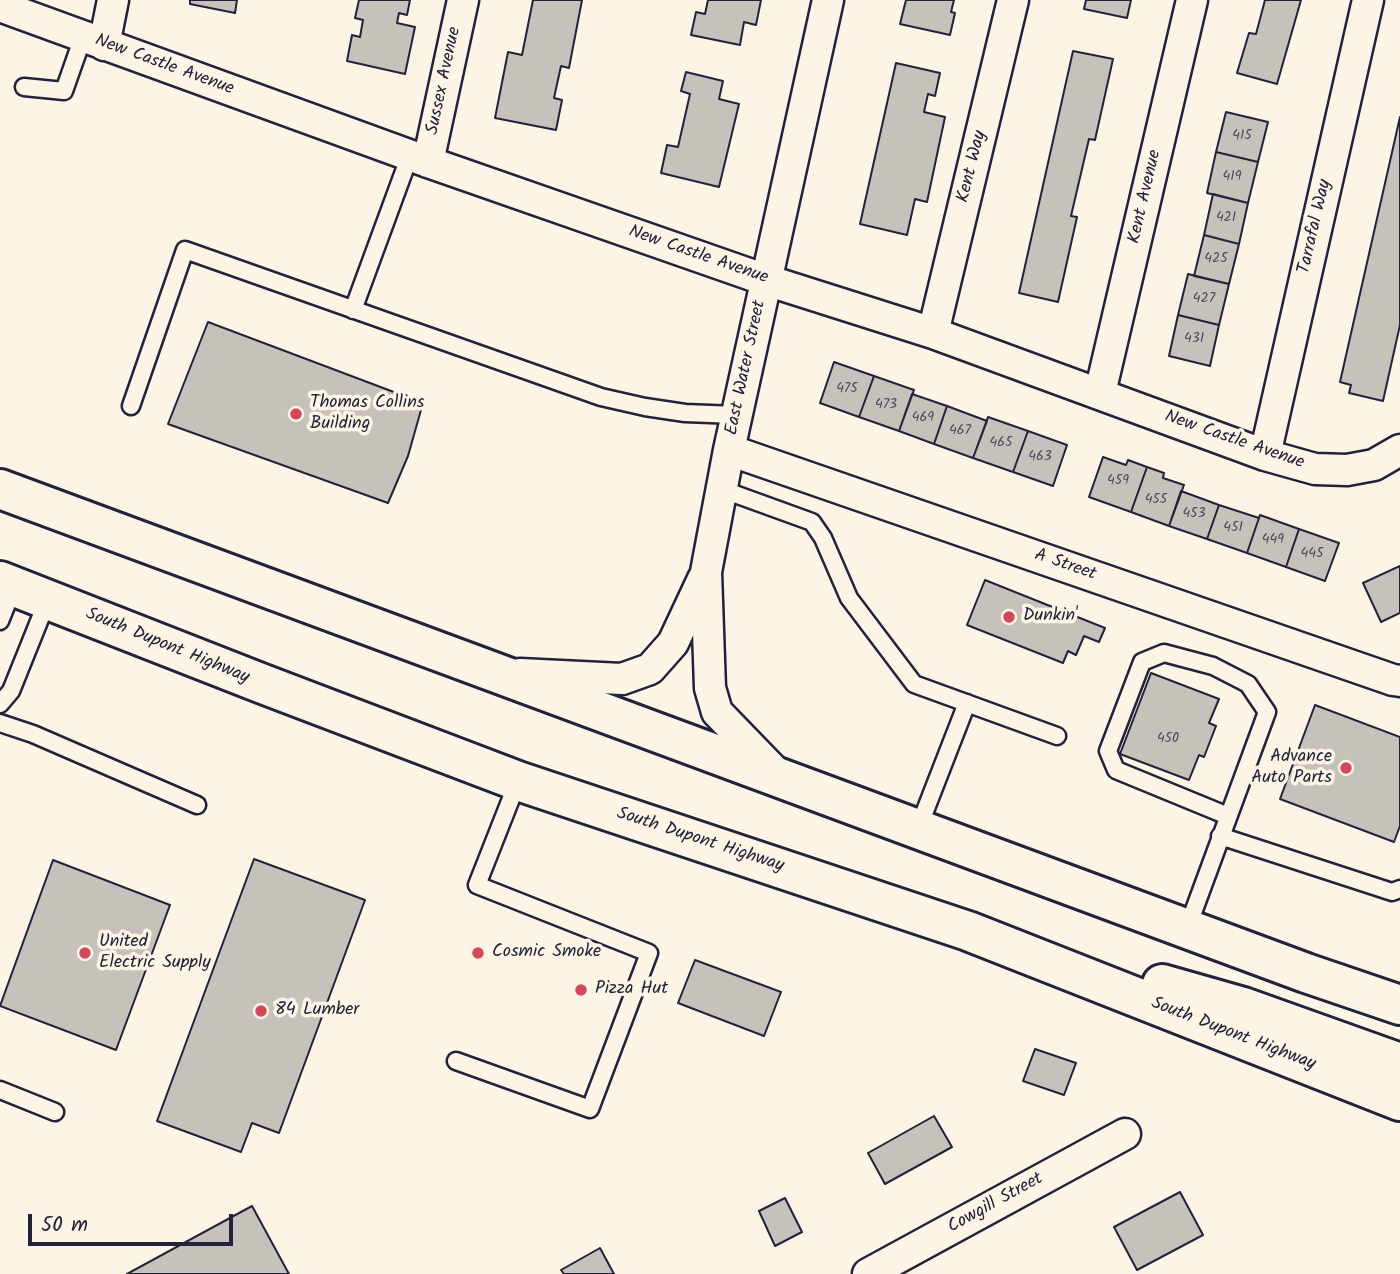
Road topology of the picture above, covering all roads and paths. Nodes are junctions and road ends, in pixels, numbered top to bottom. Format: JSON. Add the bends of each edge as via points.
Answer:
{"nodes":[{"id":1,"x":113,"y":0,"type":"edge"},
{"id":2,"x":463,"y":0,"type":"edge"},
{"id":3,"x":828,"y":0,"type":"edge"},
{"id":4,"x":1013,"y":0,"type":"edge"},
{"id":5,"x":1192,"y":0,"type":"edge"},
{"id":6,"x":1368,"y":0,"type":"edge"},
{"id":7,"x":0,"y":6,"type":"edge"},
{"id":8,"x":94,"y":41,"type":"junction"},
{"id":9,"x":24,"y":87,"type":"dead end"},
{"id":10,"x":419,"y":159,"type":"junction"},
{"id":11,"x":766,"y":280,"type":"junction"},
{"id":12,"x":353,"y":310,"type":"junction"},
{"id":13,"x":933,"y":333,"type":"junction"},
{"id":14,"x":1100,"y":393,"type":"junction"},
{"id":15,"x":131,"y":406,"type":"dead end"},
{"id":16,"x":737,"y":415,"type":"junction"},
{"id":17,"x":729,"y":450,"type":"junction"},
{"id":18,"x":1400,"y":450,"type":"edge"},
{"id":19,"x":1265,"y":455,"type":"junction"},
{"id":20,"x":0,"y":489,"type":"edge"},
{"id":21,"x":721,"y":489,"type":"junction"},
{"id":22,"x":706,"y":572,"type":"junction"},
{"id":23,"x":21,"y":589,"type":"edge"},
{"id":24,"x":0,"y":621,"type":"edge"},
{"id":25,"x":495,"y":672,"type":"junction"},
{"id":26,"x":1400,"y":681,"type":"edge"},
{"id":27,"x":967,"y":703,"type":"junction"},
{"id":28,"x":0,"y":704,"type":"edge"},
{"id":29,"x":0,"y":723,"type":"edge"},
{"id":30,"x":1057,"y":736,"type":"dead end"},
{"id":31,"x":781,"y":778,"type":"junction"},
{"id":32,"x":518,"y":781,"type":"junction"},
{"id":33,"x":197,"y":805,"type":"dead end"},
{"id":34,"x":1228,"y":816,"type":"junction"},
{"id":35,"x":918,"y":829,"type":"junction"},
{"id":36,"x":1220,"y":836,"type":"junction"},
{"id":37,"x":1400,"y":889,"type":"edge"},
{"id":38,"x":1187,"y":929,"type":"junction"},
{"id":39,"x":968,"y":931,"type":"junction"},
{"id":40,"x":1400,"y":1004,"type":"edge"},
{"id":41,"x":456,"y":1061,"type":"dead end"},
{"id":42,"x":1400,"y":1063,"type":"edge"},
{"id":43,"x":0,"y":1090,"type":"edge"},
{"id":44,"x":1400,"y":1101,"type":"edge"},
{"id":45,"x":55,"y":1112,"type":"dead end"},
{"id":46,"x":1125,"y":1134,"type":"dead end"},
{"id":47,"x":868,"y":1274,"type":"edge"}],
"edges":[{"from":1,"to":8,"type":"street"},
{"from":2,"to":10,"type":"street","name":"Sussex Avenue"},
{"from":3,"to":11,"type":"street","name":"East Water Street"},
{"from":4,"to":13,"type":"street","name":"Kent Way"},
{"from":5,"to":14,"type":"street","name":"Kent Avenue"},
{"from":6,"to":19,"type":"street","name":"Tarrafal Way"},
{"from":7,"to":8,"type":"street","name":"New Castle Avenue"},
{"from":8,"to":9,"type":"lane","via":[[64,92]]},
{"from":8,"to":10,"type":"street","name":"New Castle Avenue"},
{"from":10,"to":11,"type":"street","name":"New Castle Avenue"},
{"from":10,"to":12,"type":"lane"},
{"from":11,"to":13,"type":"street","name":"New Castle Avenue"},
{"from":11,"to":16,"type":"street","name":"East Water Street"},
{"from":12,"to":15,"type":"lane","via":[[185,250]]},
{"from":12,"to":16,"type":"lane","via":[[601,397],[685,413]]},
{"from":13,"to":14,"type":"street","name":"New Castle Avenue"},
{"from":14,"to":19,"type":"street","name":"New Castle Avenue"},
{"from":16,"to":17,"type":"street","name":"East Water Street"},
{"from":17,"to":21,"type":"street","name":"East Water Street"},
{"from":17,"to":26,"type":"street","name":"A Street"},
{"from":18,"to":19,"type":"street","name":"New Castle Avenue","via":[[1374,465],[1347,470],[1315,469]]},
{"from":20,"to":25,"type":"highway"},
{"from":21,"to":22,"type":"street","name":"East Water Street"},
{"from":21,"to":27,"type":"lane","via":[[812,522],[849,598],[914,684]]},
{"from":22,"to":25,"type":"street","name":"East Water Street","via":[[673,643],[650,669],[622,679]]},
{"from":22,"to":31,"type":"street","name":"East Water Street","via":[[710,688],[717,712]]},
{"from":23,"to":24,"type":"lane"},
{"from":23,"to":28,"type":"lane","via":[[11,691]]},
{"from":23,"to":32,"type":"highway","name":"South Dupont Highway"},
{"from":25,"to":31,"type":"highway"},
{"from":27,"to":30,"type":"lane"},
{"from":27,"to":35,"type":"lane"},
{"from":29,"to":33,"type":"lane"},
{"from":31,"to":35,"type":"highway"},
{"from":32,"to":39,"type":"highway","name":"South Dupont Highway"},
{"from":32,"to":41,"type":"lane","via":[[477,885],[649,953],[590,1109]]},
{"from":34,"to":34,"type":"lane","via":[[1267,712],[1248,684],[1213,666],[1164,653],[1142,662],[1108,751],[1116,770]]},
{"from":34,"to":36,"type":"lane"},
{"from":35,"to":38,"type":"highway"},
{"from":36,"to":37,"type":"lane","via":[[1392,892]]},
{"from":36,"to":38,"type":"lane"},
{"from":38,"to":40,"type":"highway"},
{"from":39,"to":42,"type":"highway","via":[[1244,1007]]},
{"from":39,"to":44,"type":"highway","name":"South Dupont Highway"},
{"from":43,"to":45,"type":"lane"},
{"from":46,"to":47,"type":"street","name":"Cowgill Street"}]}
